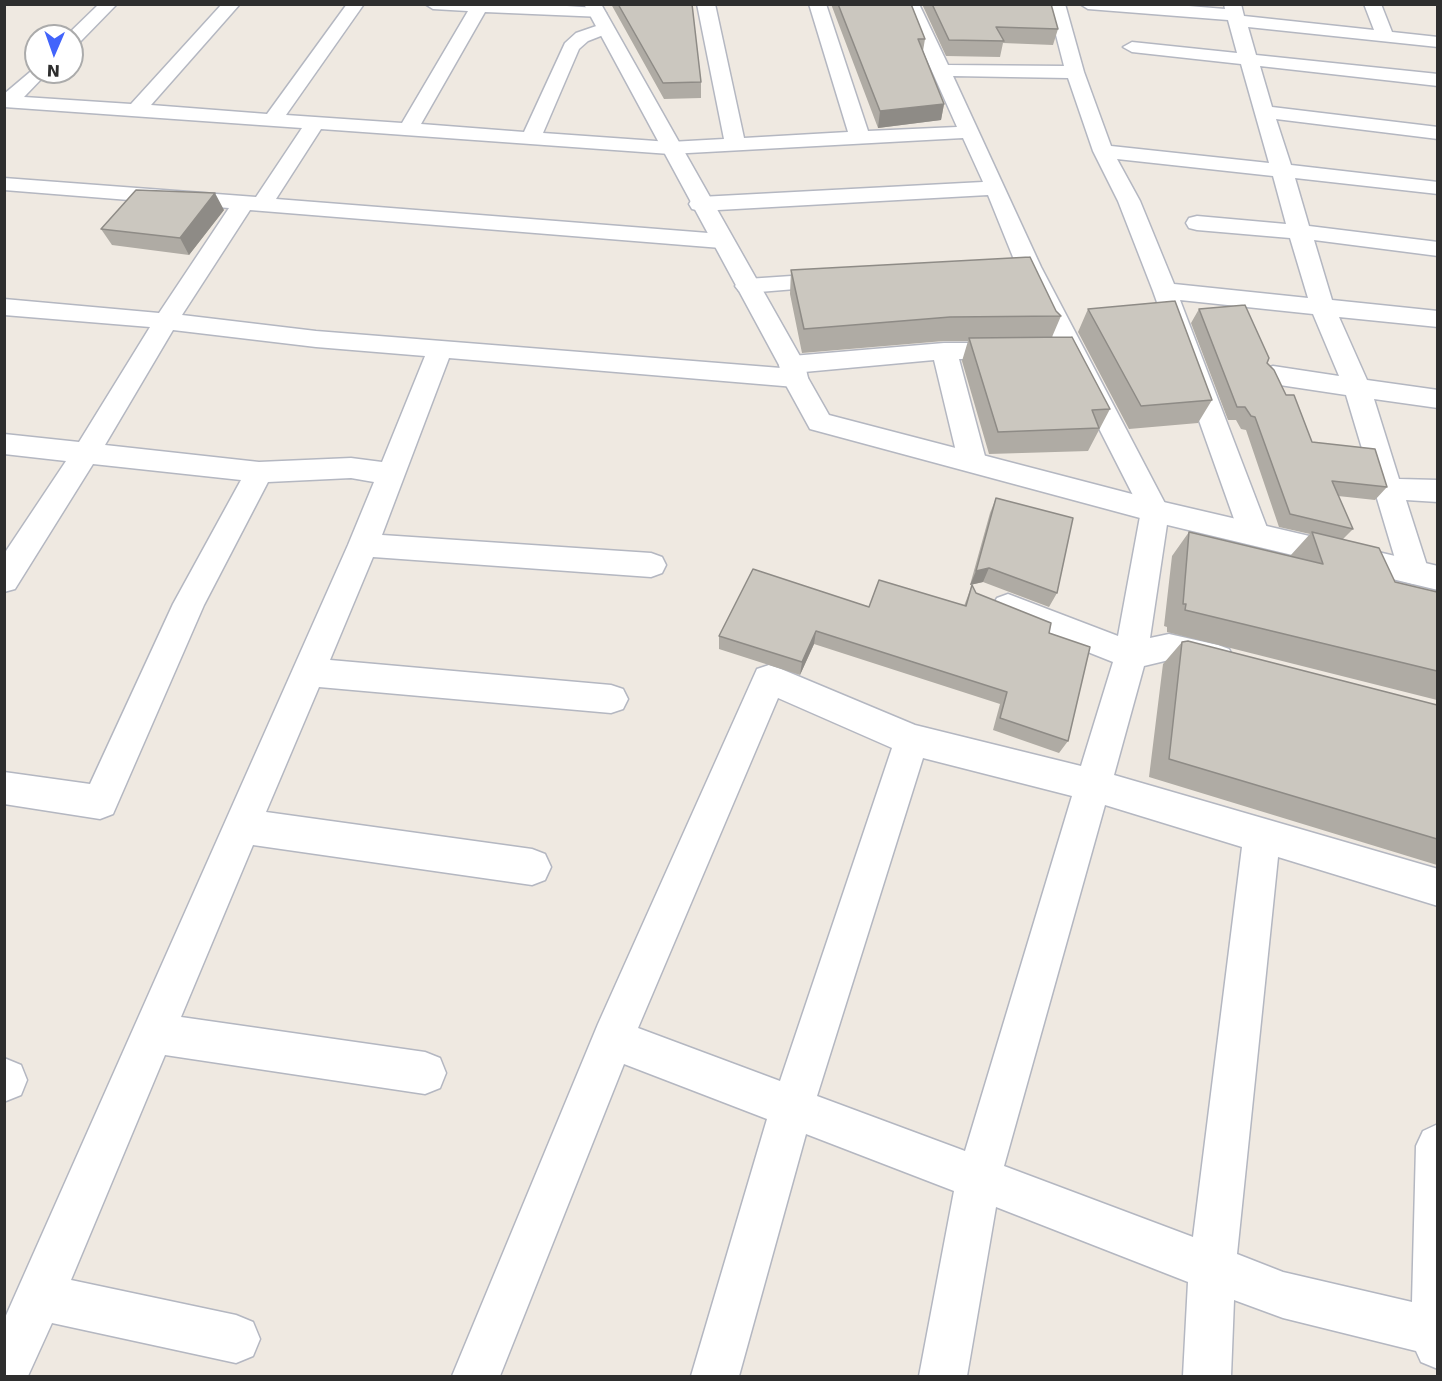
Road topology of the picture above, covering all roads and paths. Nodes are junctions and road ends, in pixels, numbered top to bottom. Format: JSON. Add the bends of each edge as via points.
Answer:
{"nodes":[{"id":1,"x":110,"y":4,"type":"edge"},
{"id":2,"x":232,"y":4,"type":"edge"},
{"id":3,"x":356,"y":4,"type":"edge"},
{"id":4,"x":433,"y":4,"type":"edge"},
{"id":5,"x":706,"y":4,"type":"edge"},
{"id":6,"x":817,"y":4,"type":"edge"},
{"id":7,"x":910,"y":4,"type":"edge"},
{"id":8,"x":1056,"y":4,"type":"edge"},
{"id":9,"x":1088,"y":4,"type":"edge"},
{"id":10,"x":1372,"y":4,"type":"edge"},
{"id":11,"x":478,"y":7,"type":"junction"},
{"id":12,"x":1235,"y":13,"type":"edge"},
{"id":13,"x":598,"y":15,"type":"edge"},
{"id":14,"x":84,"y":29,"type":"edge"},
{"id":15,"x":1385,"y":36,"type":"junction"},
{"id":16,"x":1437,"y":42,"type":"edge"},
{"id":17,"x":1132,"y":48,"type":"dead end"},
{"id":18,"x":1249,"y":59,"type":"junction"},
{"id":19,"x":939,"y":70,"type":"junction"},
{"id":20,"x":1075,"y":72,"type":"junction"},
{"id":21,"x":1437,"y":80,"type":"edge"},
{"id":22,"x":25,"y":84,"type":"edge"},
{"id":23,"x":6,"y":101,"type":"edge"},
{"id":24,"x":136,"y":110,"type":"junction"},
{"id":25,"x":1265,"y":112,"type":"junction"},
{"id":26,"x":272,"y":120,"type":"junction"},
{"id":27,"x":315,"y":123,"type":"junction"},
{"id":28,"x":408,"y":129,"type":"junction"},
{"id":29,"x":969,"y":132,"type":"junction"},
{"id":30,"x":1437,"y":133,"type":"edge"},
{"id":31,"x":531,"y":138,"type":"junction"},
{"id":32,"x":860,"y":138,"type":"junction"},
{"id":33,"x":735,"y":144,"type":"junction"},
{"id":34,"x":670,"y":148,"type":"junction"},
{"id":35,"x":1103,"y":151,"type":"junction"},
{"id":36,"x":1282,"y":169,"type":"junction"},
{"id":37,"x":4,"y":184,"type":"edge"},
{"id":38,"x":996,"y":188,"type":"junction"},
{"id":39,"x":1437,"y":188,"type":"edge"},
{"id":40,"x":253,"y":203,"type":"junction"},
{"id":41,"x":700,"y":204,"type":"junction"},
{"id":42,"x":1197,"y":223,"type":"dead end"},
{"id":43,"x":1301,"y":232,"type":"junction"},
{"id":44,"x":721,"y":241,"type":"junction"},
{"id":45,"x":1437,"y":249,"type":"edge"},
{"id":46,"x":1029,"y":267,"type":"junction"},
{"id":47,"x":1006,"y":268,"type":"edge"},
{"id":48,"x":853,"y":279,"type":"edge"},
{"id":49,"x":747,"y":286,"type":"junction"},
{"id":50,"x":1165,"y":291,"type":"junction"},
{"id":51,"x":1322,"y":306,"type":"junction"},
{"id":52,"x":4,"y":307,"type":"edge"},
{"id":53,"x":1437,"y":319,"type":"edge"},
{"id":54,"x":166,"y":321,"type":"junction"},
{"id":55,"x":440,"y":349,"type":"junction"},
{"id":56,"x":1053,"y":350,"type":"junction"},
{"id":57,"x":944,"y":351,"type":"junction"},
{"id":58,"x":794,"y":372,"type":"junction"},
{"id":59,"x":1273,"y":375,"type":"edge"},
{"id":60,"x":1357,"y":387,"type":"junction"},
{"id":61,"x":1437,"y":399,"type":"edge"},
{"id":62,"x":4,"y":444,"type":"edge"},
{"id":63,"x":86,"y":453,"type":"junction"},
{"id":64,"x":972,"y":460,"type":"junction"},
{"id":65,"x":259,"y":472,"type":"junction"},
{"id":66,"x":392,"y":474,"type":"junction"},
{"id":67,"x":1388,"y":489,"type":"junction"},
{"id":68,"x":1437,"y":491,"type":"edge"},
{"id":69,"x":1155,"y":510,"type":"junction"},
{"id":70,"x":1254,"y":533,"type":"junction"},
{"id":71,"x":363,"y":545,"type":"junction"},
{"id":72,"x":15,"y":550,"type":"edge"},
{"id":73,"x":651,"y":565,"type":"dead end"},
{"id":74,"x":1426,"y":575,"type":"edge"},
{"id":75,"x":4,"y":580,"type":"edge"},
{"id":76,"x":982,"y":596,"type":"edge"},
{"id":77,"x":1131,"y":655,"type":"junction"},
{"id":78,"x":1248,"y":667,"type":"edge"},
{"id":79,"x":308,"y":672,"type":"junction"},
{"id":80,"x":611,"y":699,"type":"dead end"},
{"id":81,"x":912,"y":740,"type":"junction"},
{"id":82,"x":1094,"y":785,"type":"junction"},
{"id":83,"x":4,"y":789,"type":"edge"},
{"id":84,"x":243,"y":826,"type":"junction"},
{"id":85,"x":1262,"y":834,"type":"junction"},
{"id":86,"x":532,"y":867,"type":"dead end"},
{"id":87,"x":1437,"y":888,"type":"edge"},
{"id":88,"x":153,"y":1033,"type":"junction"},
{"id":89,"x":613,"y":1039,"type":"junction"},
{"id":90,"x":425,"y":1073,"type":"dead end"},
{"id":91,"x":792,"y":1108,"type":"junction"},
{"id":92,"x":1437,"y":1146,"type":"edge"},
{"id":93,"x":978,"y":1181,"type":"junction"},
{"id":94,"x":1212,"y":1269,"type":"junction"},
{"id":95,"x":40,"y":1297,"type":"junction"},
{"id":96,"x":1437,"y":1336,"type":"edge"},
{"id":97,"x":236,"y":1339,"type":"dead end"},
{"id":98,"x":4,"y":1374,"type":"edge"},
{"id":99,"x":476,"y":1377,"type":"edge"},
{"id":100,"x":715,"y":1377,"type":"edge"},
{"id":101,"x":943,"y":1377,"type":"edge"},
{"id":102,"x":1207,"y":1377,"type":"edge"}],
"edges":[{"from":1,"to":14,"type":"street"},
{"from":2,"to":24,"type":"street"},
{"from":3,"to":26,"type":"street"},
{"from":4,"to":11,"type":"street"},
{"from":5,"to":33,"type":"street"},
{"from":6,"to":32,"type":"street"},
{"from":7,"to":19,"type":"street"},
{"from":8,"to":20,"type":"street"},
{"from":9,"to":12,"type":"street"},
{"from":10,"to":15,"type":"street"},
{"from":11,"to":13,"type":"street"},
{"from":11,"to":28,"type":"street"},
{"from":12,"to":15,"type":"street"},
{"from":12,"to":18,"type":"street"},
{"from":13,"to":31,"type":"street","via":[[571,47]]},
{"from":13,"to":34,"type":"street"},
{"from":15,"to":16,"type":"street"},
{"from":17,"to":18,"type":"street"},
{"from":18,"to":21,"type":"street"},
{"from":18,"to":25,"type":"street"},
{"from":19,"to":20,"type":"street"},
{"from":19,"to":29,"type":"street"},
{"from":20,"to":35,"type":"street"},
{"from":22,"to":23,"type":"street"},
{"from":23,"to":24,"type":"street"},
{"from":24,"to":26,"type":"street"},
{"from":25,"to":30,"type":"street"},
{"from":25,"to":36,"type":"street"},
{"from":26,"to":27,"type":"street"},
{"from":27,"to":28,"type":"street"},
{"from":27,"to":40,"type":"street"},
{"from":28,"to":31,"type":"street"},
{"from":29,"to":32,"type":"street"},
{"from":29,"to":38,"type":"street"},
{"from":31,"to":34,"type":"street"},
{"from":32,"to":33,"type":"street"},
{"from":33,"to":34,"type":"street"},
{"from":34,"to":41,"type":"street"},
{"from":35,"to":36,"type":"street"},
{"from":35,"to":50,"type":"street","via":[[1129,201]]},
{"from":36,"to":39,"type":"street"},
{"from":36,"to":43,"type":"street"},
{"from":37,"to":40,"type":"street"},
{"from":38,"to":41,"type":"street"},
{"from":38,"to":46,"type":"street"},
{"from":40,"to":44,"type":"street"},
{"from":40,"to":54,"type":"street"},
{"from":41,"to":44,"type":"street"},
{"from":42,"to":43,"type":"street"},
{"from":43,"to":45,"type":"street"},
{"from":43,"to":51,"type":"street"},
{"from":44,"to":49,"type":"street"},
{"from":46,"to":47,"type":"street"},
{"from":46,"to":56,"type":"street"},
{"from":48,"to":49,"type":"street"},
{"from":49,"to":58,"type":"street"},
{"from":50,"to":51,"type":"street"},
{"from":50,"to":70,"type":"street"},
{"from":51,"to":53,"type":"street"},
{"from":51,"to":60,"type":"street"},
{"from":52,"to":54,"type":"street"},
{"from":54,"to":55,"type":"street"},
{"from":54,"to":63,"type":"street"},
{"from":55,"to":58,"type":"street"},
{"from":55,"to":66,"type":"street"},
{"from":56,"to":57,"type":"street"},
{"from":56,"to":69,"type":"street"},
{"from":57,"to":58,"type":"street"},
{"from":57,"to":64,"type":"street"},
{"from":58,"to":64,"type":"street","via":[[819,422]]},
{"from":59,"to":60,"type":"street"},
{"from":60,"to":61,"type":"street"},
{"from":60,"to":67,"type":"street"},
{"from":62,"to":63,"type":"street"},
{"from":63,"to":65,"type":"street"},
{"from":63,"to":72,"type":"street"},
{"from":64,"to":69,"type":"street"},
{"from":65,"to":66,"type":"street","via":[[351,468]]},
{"from":65,"to":83,"type":"street","via":[[189,604],[100,802]]},
{"from":66,"to":71,"type":"street"},
{"from":67,"to":68,"type":"street"},
{"from":67,"to":74,"type":"street"},
{"from":69,"to":70,"type":"street"},
{"from":69,"to":77,"type":"street"},
{"from":70,"to":74,"type":"street"},
{"from":71,"to":73,"type":"street"},
{"from":71,"to":79,"type":"street"},
{"from":72,"to":75,"type":"street"},
{"from":76,"to":77,"type":"street"},
{"from":77,"to":78,"type":"street","via":[[1169,647]]},
{"from":77,"to":82,"type":"street"},
{"from":79,"to":80,"type":"street"},
{"from":79,"to":84,"type":"street"},
{"from":81,"to":82,"type":"street"},
{"from":81,"to":89,"type":"street","via":[[769,679]]},
{"from":81,"to":91,"type":"street"},
{"from":82,"to":85,"type":"street"},
{"from":82,"to":93,"type":"street"},
{"from":84,"to":86,"type":"street"},
{"from":84,"to":88,"type":"street"},
{"from":85,"to":87,"type":"street"},
{"from":85,"to":94,"type":"street"},
{"from":88,"to":90,"type":"street"},
{"from":88,"to":95,"type":"street"},
{"from":89,"to":91,"type":"street"},
{"from":89,"to":99,"type":"street"},
{"from":91,"to":93,"type":"street"},
{"from":91,"to":100,"type":"street"},
{"from":92,"to":96,"type":"street"},
{"from":93,"to":94,"type":"street"},
{"from":93,"to":101,"type":"street"},
{"from":94,"to":96,"type":"street","via":[[1283,1295]]},
{"from":94,"to":102,"type":"street"},
{"from":95,"to":97,"type":"street"},
{"from":95,"to":98,"type":"street"}]}
